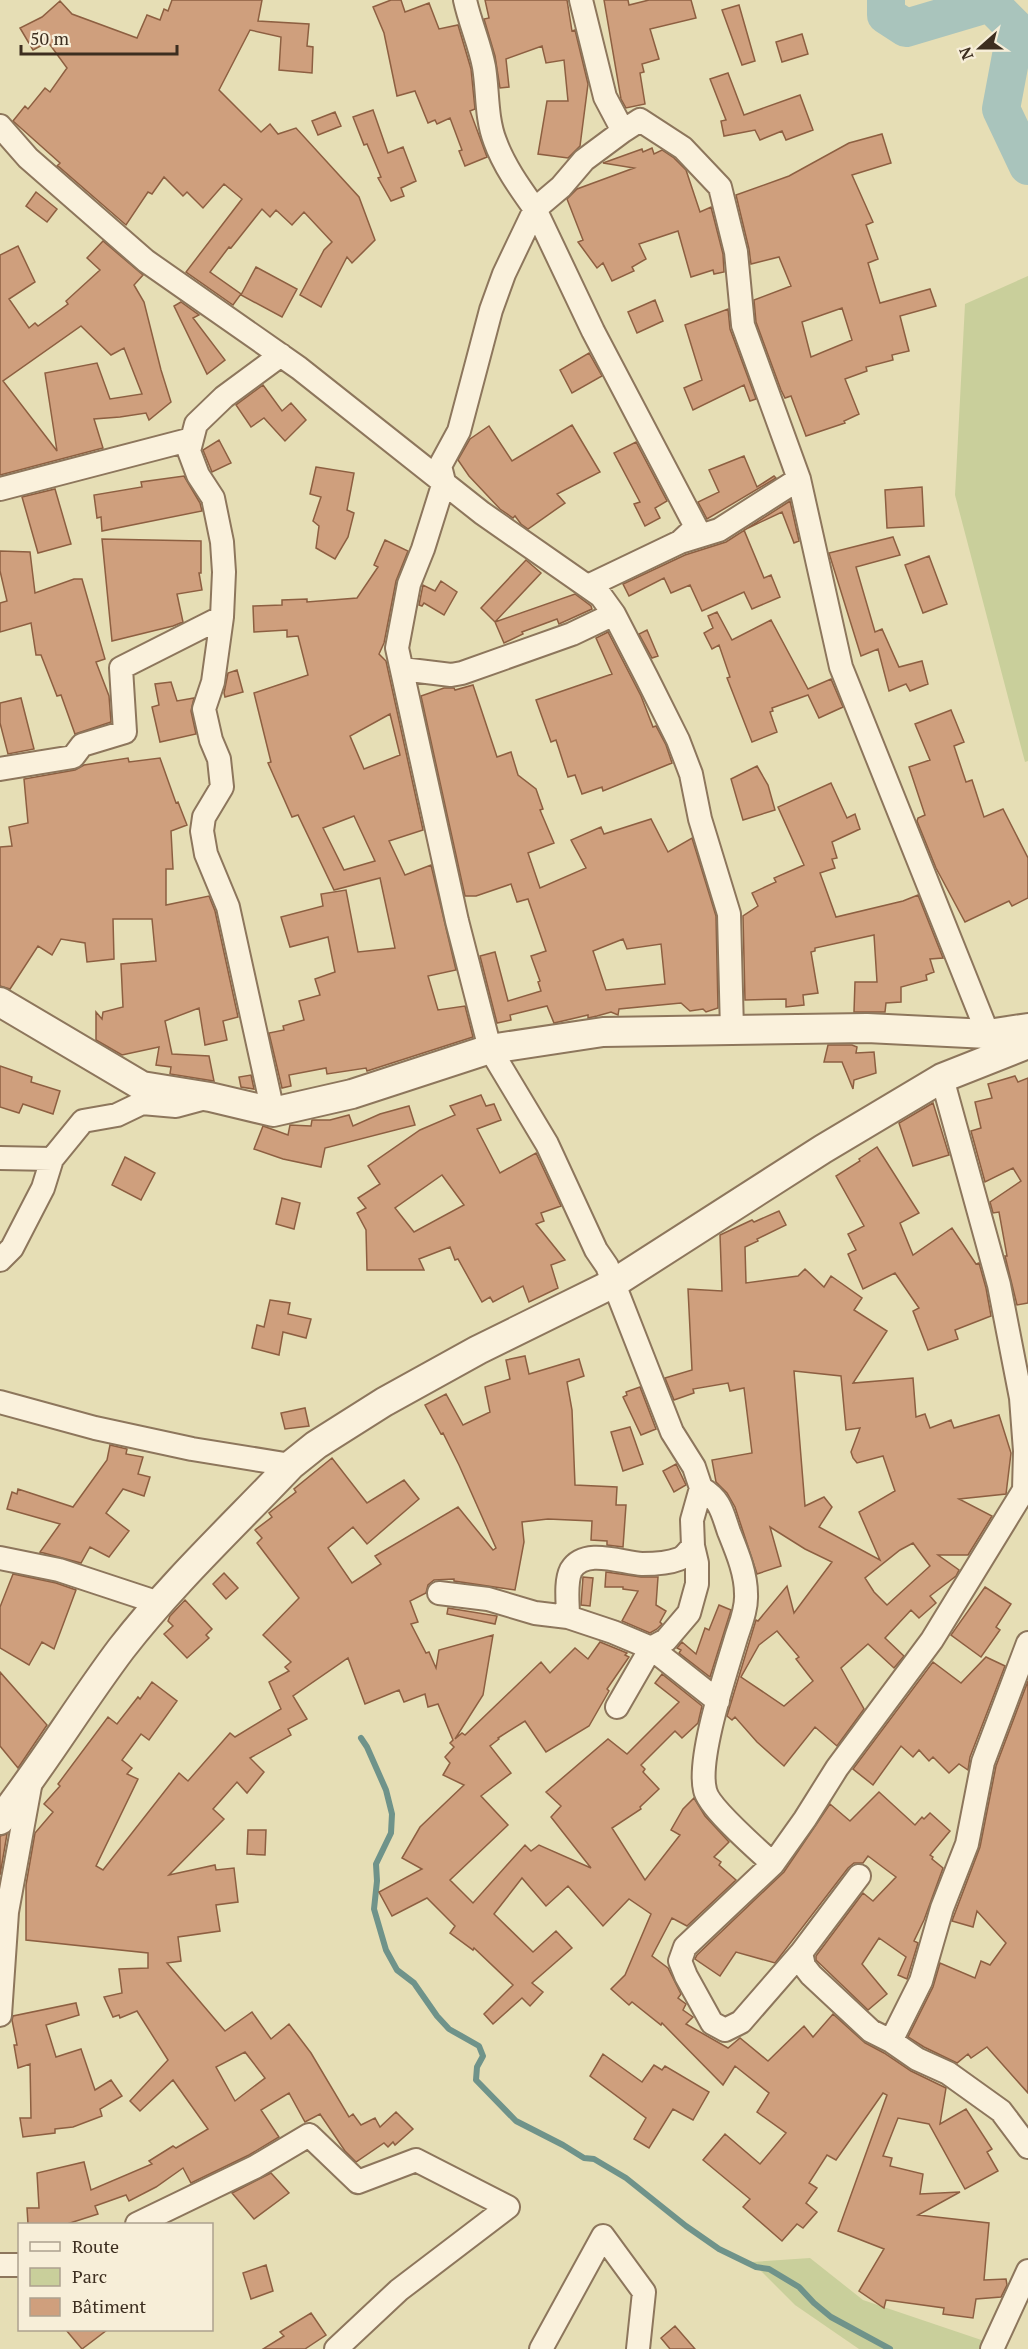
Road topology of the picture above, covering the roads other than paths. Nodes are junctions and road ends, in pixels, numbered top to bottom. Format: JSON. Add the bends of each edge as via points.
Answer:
{"nodes":[{"id":1,"x":465,"y":0,"type":"edge"},
{"id":2,"x":581,"y":0,"type":"edge"},
{"id":3,"x":0,"y":126,"type":"edge"},
{"id":4,"x":623,"y":130,"type":"junction"},
{"id":5,"x":535,"y":209,"type":"junction"},
{"id":6,"x":281,"y":355,"type":"junction"},
{"id":7,"x":192,"y":439,"type":"junction"},
{"id":8,"x":799,"y":479,"type":"junction"},
{"id":9,"x":444,"y":482,"type":"junction"},
{"id":10,"x":0,"y":489,"type":"edge"},
{"id":11,"x":680,"y":542,"type":"junction"},
{"id":12,"x":588,"y":586,"type":"junction"},
{"id":13,"x":614,"y":614,"type":"junction"},
{"id":14,"x":222,"y":617,"type":"junction"},
{"id":15,"x":402,"y":669,"type":"junction"},
{"id":16,"x":0,"y":769,"type":"edge"},
{"id":17,"x":0,"y":1002,"type":"edge"},
{"id":18,"x":1028,"y":1028,"type":"edge"},
{"id":19,"x":732,"y":1030,"type":"junction"},
{"id":20,"x":988,"y":1034,"type":"junction"},
{"id":21,"x":1028,"y":1044,"type":"edge"},
{"id":22,"x":490,"y":1048,"type":"junction"},
{"id":23,"x":942,"y":1078,"type":"junction"},
{"id":24,"x":210,"y":1097,"type":"junction"},
{"id":25,"x":273,"y":1112,"type":"junction"},
{"id":26,"x":0,"y":1158,"type":"edge"},
{"id":27,"x":52,"y":1159,"type":"junction"},
{"id":28,"x":0,"y":1260,"type":"edge"},
{"id":29,"x":614,"y":1283,"type":"junction"},
{"id":30,"x":0,"y":1402,"type":"edge"},
{"id":31,"x":291,"y":1465,"type":"junction"},
{"id":32,"x":701,"y":1488,"type":"junction"},
{"id":33,"x":1026,"y":1498,"type":"edge"},
{"id":34,"x":693,"y":1546,"type":"junction"},
{"id":35,"x":0,"y":1558,"type":"edge"},
{"id":36,"x":439,"y":1593,"type":"dead end"},
{"id":37,"x":159,"y":1603,"type":"junction"},
{"id":38,"x":568,"y":1617,"type":"junction"},
{"id":39,"x":1028,"y":1643,"type":"edge"},
{"id":40,"x":651,"y":1648,"type":"junction"},
{"id":41,"x":718,"y":1701,"type":"junction"},
{"id":42,"x":617,"y":1707,"type":"dead end"},
{"id":43,"x":31,"y":1780,"type":"junction"},
{"id":44,"x":0,"y":1820,"type":"edge"},
{"id":45,"x":772,"y":1864,"type":"junction"},
{"id":46,"x":859,"y":1876,"type":"dead end"},
{"id":47,"x":801,"y":1953,"type":"junction"},
{"id":48,"x":0,"y":2015,"type":"edge"},
{"id":49,"x":891,"y":2041,"type":"junction"},
{"id":50,"x":1028,"y":2147,"type":"edge"},
{"id":51,"x":139,"y":2223,"type":"edge"},
{"id":52,"x":0,"y":2265,"type":"edge"},
{"id":53,"x":18,"y":2265,"type":"edge"},
{"id":54,"x":1028,"y":2271,"type":"edge"},
{"id":55,"x":336,"y":2349,"type":"edge"},
{"id":56,"x":541,"y":2349,"type":"edge"},
{"id":57,"x":638,"y":2349,"type":"edge"},
{"id":58,"x":992,"y":2349,"type":"edge"}],
"edges":[{"from":1,"to":5,"type":"street","via":[[484,67],[494,140],[510,173]]},
{"from":2,"to":4,"type":"street","via":[[605,97]]},
{"from":3,"to":6,"type":"street","via":[[28,158],[146,261]]},
{"from":4,"to":5,"type":"street","via":[[584,160]]},
{"from":4,"to":8,"type":"street","via":[[640,120],[684,148],[720,188],[736,252],[742,325]]},
{"from":5,"to":9,"type":"street","via":[[490,310],[459,431],[440,466]]},
{"from":5,"to":11,"type":"street","via":[[592,331],[696,528]]},
{"from":6,"to":7,"type":"street","via":[[224,397],[196,424]]},
{"from":6,"to":9,"type":"street"},
{"from":7,"to":10,"type":"street"},
{"from":7,"to":14,"type":"street","via":[[189,451],[213,498],[222,542]]},
{"from":8,"to":11,"type":"street","via":[[719,531]]},
{"from":8,"to":20,"type":"street","via":[[841,667]]},
{"from":9,"to":12,"type":"street"},
{"from":9,"to":15,"type":"street","via":[[403,606],[397,648]]},
{"from":11,"to":12,"type":"street"},
{"from":12,"to":13,"type":"street"},
{"from":13,"to":15,"type":"street","via":[[572,634],[462,673]]},
{"from":13,"to":19,"type":"street","via":[[678,740],[691,774],[700,819],[729,914]]},
{"from":14,"to":16,"type":"street","via":[[121,668],[125,732],[82,745],[73,757]]},
{"from":14,"to":25,"type":"street","via":[[213,682],[204,709],[223,776],[222,787],[204,817],[202,831],[209,864],[228,907]]},
{"from":15,"to":22,"type":"street","via":[[457,921]]},
{"from":17,"to":24,"type":"street","via":[[142,1086]]},
{"from":18,"to":20,"type":"street"},
{"from":19,"to":20,"type":"street","via":[[867,1028]]},
{"from":19,"to":22,"type":"street","via":[[603,1032]]},
{"from":21,"to":23,"type":"street"},
{"from":22,"to":25,"type":"street","via":[[352,1094]]},
{"from":22,"to":29,"type":"street","via":[[547,1144]]},
{"from":23,"to":29,"type":"street"},
{"from":23,"to":33,"type":"street","via":[[999,1285],[1021,1398]]},
{"from":24,"to":25,"type":"street"},
{"from":24,"to":27,"type":"street","via":[[176,1106],[142,1103],[117,1116],[83,1120]]},
{"from":26,"to":27,"type":"street"},
{"from":27,"to":28,"type":"street","via":[[43,1188],[12,1248]]},
{"from":29,"to":31,"type":"street","via":[[477,1350],[384,1402]]},
{"from":29,"to":32,"type":"street","via":[[672,1432],[694,1467]]},
{"from":30,"to":31,"type":"street","via":[[106,1431]]},
{"from":31,"to":37,"type":"street"},
{"from":32,"to":34,"type":"street","via":[[692,1521]]},
{"from":32,"to":41,"type":"street","via":[[714,1496],[721,1509],[745,1578],[747,1597]]},
{"from":33,"to":45,"type":"street","via":[[932,1640]]},
{"from":34,"to":38,"type":"street","via":[[682,1558],[666,1562],[641,1564],[590,1558],[578,1563],[569,1578]]},
{"from":34,"to":40,"type":"street","via":[[696,1584],[689,1613],[666,1640]]},
{"from":35,"to":37,"type":"street","via":[[59,1570]]},
{"from":36,"to":38,"type":"street","via":[[488,1599]]},
{"from":37,"to":43,"type":"street","via":[[121,1649]]},
{"from":38,"to":40,"type":"street"},
{"from":39,"to":49,"type":"street","via":[[983,1762],[967,1844],[942,1908],[921,1981]]},
{"from":40,"to":41,"type":"street"},
{"from":40,"to":42,"type":"street"},
{"from":41,"to":45,"type":"street","via":[[706,1754],[705,1792]]},
{"from":43,"to":44,"type":"street"},
{"from":43,"to":48,"type":"street","via":[[7,1911]]},
{"from":45,"to":47,"type":"street","via":[[685,1947],[680,1961],[712,2024],[726,2030],[741,2022]]},
{"from":46,"to":47,"type":"street"},
{"from":47,"to":49,"type":"street","via":[[811,1975],[871,2031]]},
{"from":49,"to":50,"type":"street","via":[[948,2073],[1001,2111]]},
{"from":51,"to":55,"type":"street","via":[[255,2167],[309,2135],[358,2182],[416,2160],[508,2207],[399,2290]]},
{"from":52,"to":53,"type":"street"},
{"from":54,"to":58,"type":"street"},
{"from":56,"to":57,"type":"street","via":[[603,2236],[644,2292]]}]}
